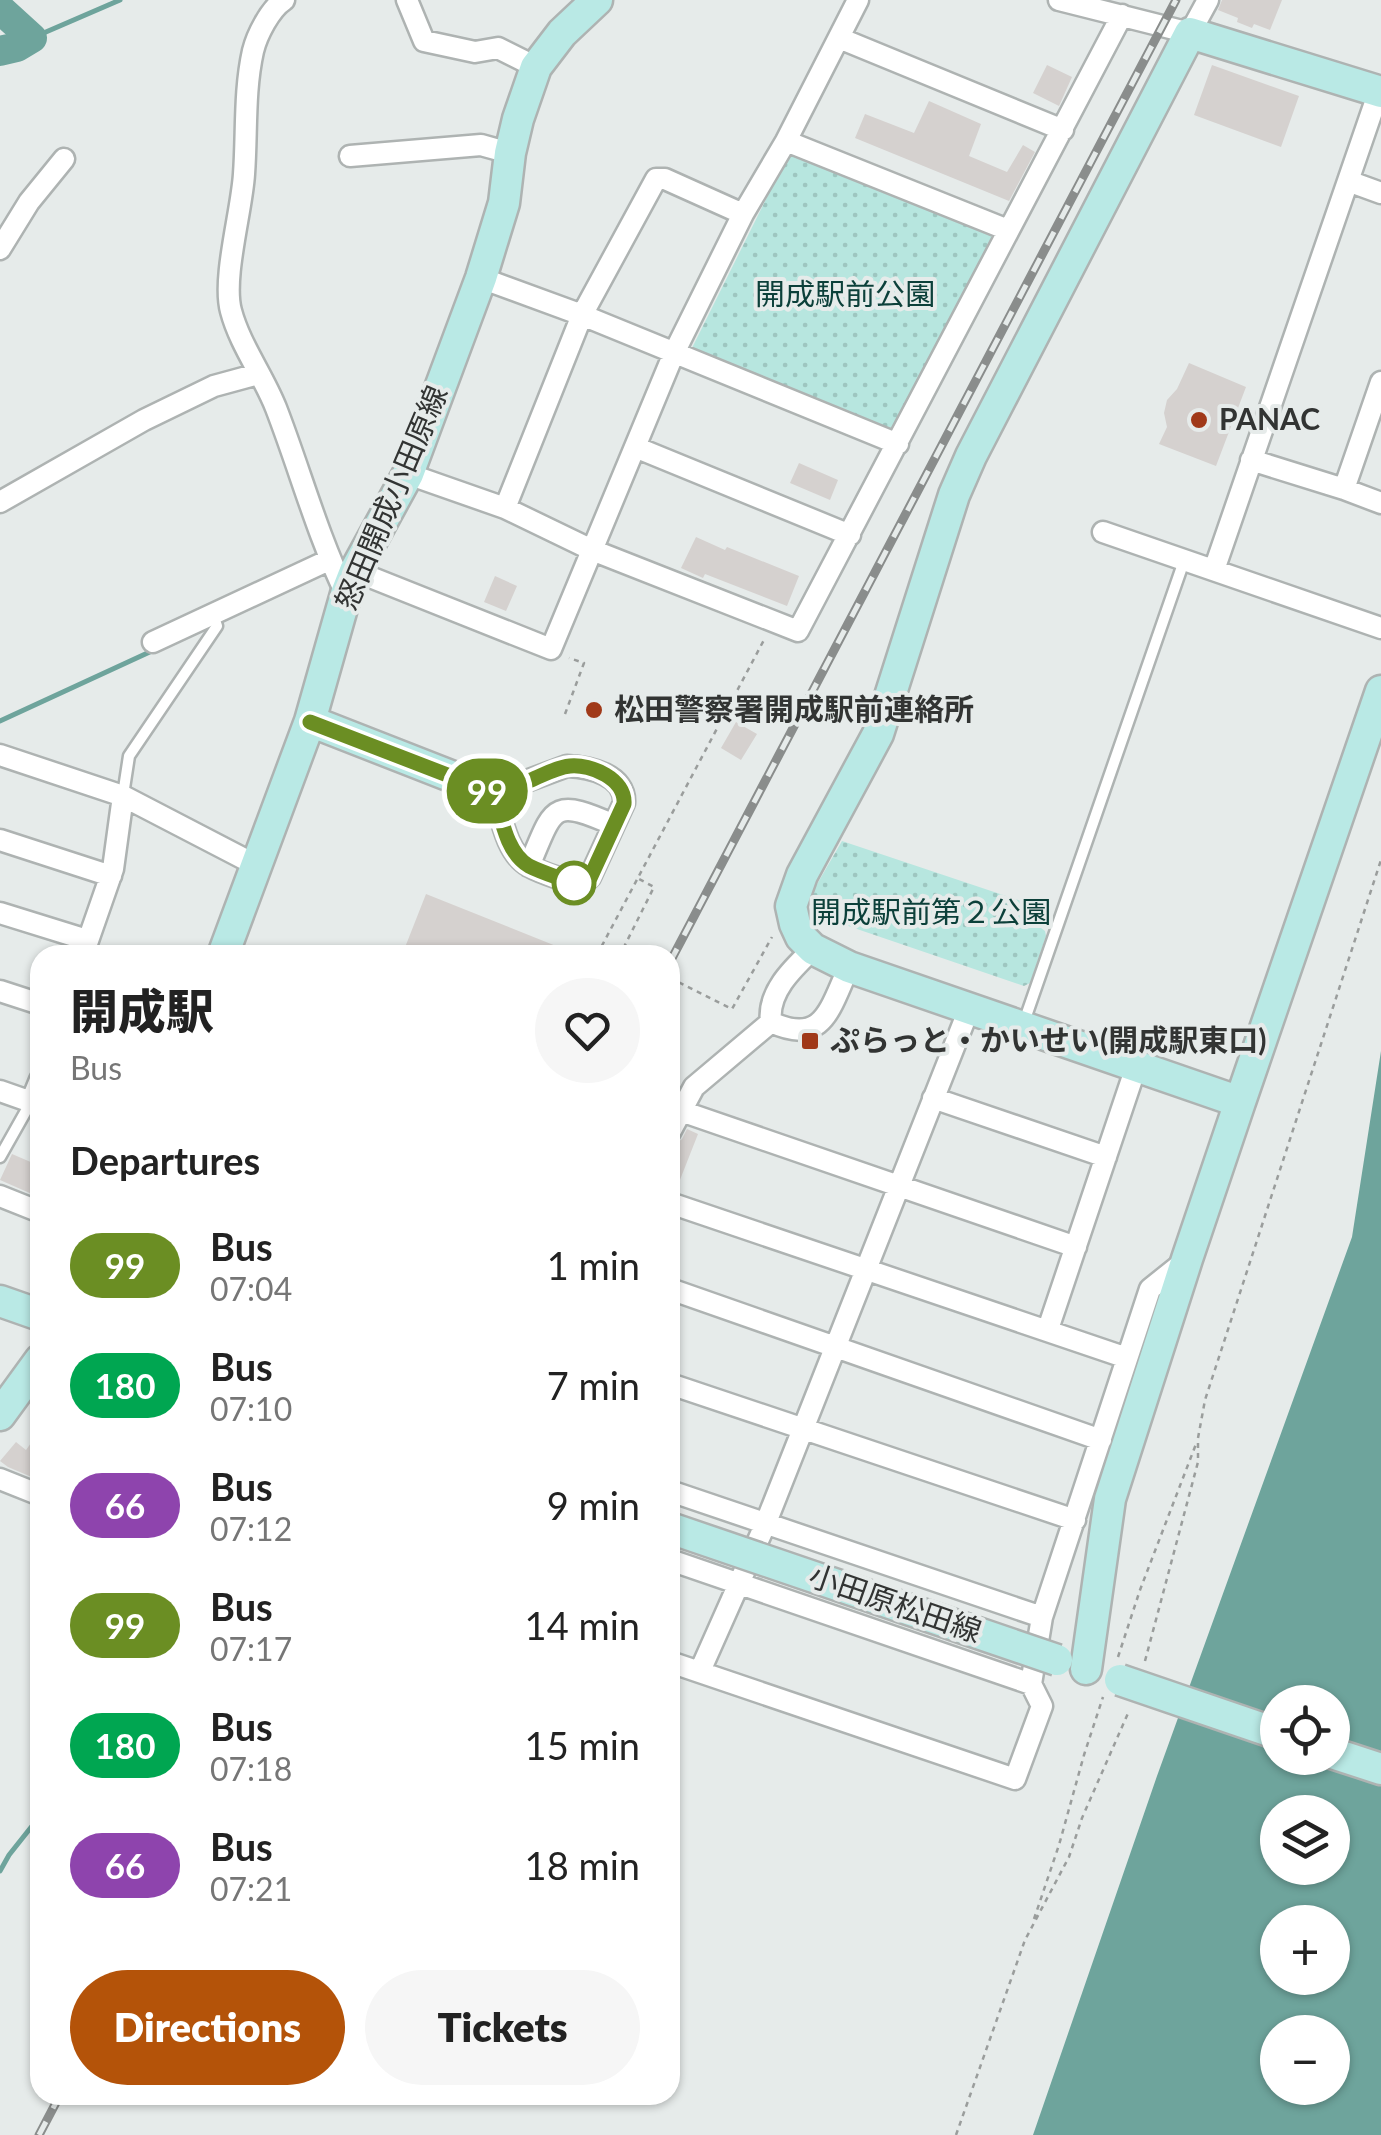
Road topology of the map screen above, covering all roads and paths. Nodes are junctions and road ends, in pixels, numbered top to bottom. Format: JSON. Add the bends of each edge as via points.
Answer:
{"nodes":[{"id":1,"x":284,"y":0,"type":"edge"},
{"id":2,"x":407,"y":0,"type":"edge"},
{"id":3,"x":598,"y":0,"type":"edge"},
{"id":4,"x":858,"y":0,"type":"edge"},
{"id":5,"x":1059,"y":0,"type":"edge"},
{"id":6,"x":1208,"y":0,"type":"edge"},
{"id":7,"x":1122,"y":15,"type":"junction"},
{"id":8,"x":1190,"y":34,"type":"junction"},
{"id":9,"x":838,"y":38,"type":"junction"},
{"id":10,"x":536,"y":67,"type":"junction"},
{"id":11,"x":1380,"y":92,"type":"edge"},
{"id":12,"x":1063,"y":130,"type":"junction"},
{"id":13,"x":786,"y":141,"type":"junction"},
{"id":14,"x":510,"y":153,"type":"junction"},
{"id":15,"x":350,"y":156,"type":"dead end"},
{"id":16,"x":64,"y":159,"type":"dead end"},
{"id":17,"x":1348,"y":181,"type":"junction"},
{"id":18,"x":1381,"y":193,"type":"edge"},
{"id":19,"x":744,"y":214,"type":"junction"},
{"id":20,"x":1008,"y":230,"type":"junction"},
{"id":21,"x":0,"y":249,"type":"edge"},
{"id":22,"x":481,"y":278,"type":"junction"},
{"id":23,"x":582,"y":315,"type":"junction"},
{"id":24,"x":674,"y":352,"type":"junction"},
{"id":25,"x":258,"y":374,"type":"junction"},
{"id":26,"x":1381,"y":382,"type":"edge"},
{"id":27,"x":898,"y":444,"type":"junction"},
{"id":28,"x":634,"y":447,"type":"junction"},
{"id":29,"x":1252,"y":460,"type":"junction"},
{"id":30,"x":408,"y":474,"type":"junction"},
{"id":31,"x":1344,"y":489,"type":"junction"},
{"id":32,"x":0,"y":502,"type":"edge"},
{"id":33,"x":1381,"y":504,"type":"edge"},
{"id":34,"x":504,"y":508,"type":"junction"},
{"id":35,"x":1102,"y":532,"type":"dead end"},
{"id":36,"x":850,"y":535,"type":"junction"},
{"id":37,"x":592,"y":550,"type":"junction"},
{"id":38,"x":1184,"y":560,"type":"junction"},
{"id":39,"x":1214,"y":570,"type":"junction"},
{"id":40,"x":344,"y":575,"type":"junction"},
{"id":41,"x":215,"y":620,"type":"junction"},
{"id":42,"x":773,"y":623,"type":"junction"},
{"id":43,"x":1381,"y":628,"type":"edge"},
{"id":44,"x":153,"y":642,"type":"dead end"},
{"id":45,"x":562,"y":655,"type":"dead end"},
{"id":46,"x":1381,"y":691,"type":"edge"},
{"id":47,"x":564,"y":714,"type":"dead end"},
{"id":48,"x":310,"y":722,"type":"junction"},
{"id":49,"x":0,"y":755,"type":"edge"},
{"id":50,"x":494,"y":793,"type":"junction"},
{"id":51,"x":123,"y":796,"type":"junction"},
{"id":52,"x":614,"y":824,"type":"junction"},
{"id":53,"x":0,"y":840,"type":"edge"},
{"id":54,"x":1381,"y":860,"type":"edge"},
{"id":55,"x":256,"y":865,"type":"junction"},
{"id":56,"x":529,"y":866,"type":"junction"},
{"id":57,"x":111,"y":876,"type":"junction"},
{"id":58,"x":638,"y":878,"type":"junction"},
{"id":59,"x":0,"y":913,"type":"edge"},
{"id":60,"x":78,"y":945,"type":"edge"},
{"id":61,"x":86,"y":945,"type":"edge"},
{"id":62,"x":227,"y":945,"type":"edge"},
{"id":63,"x":602,"y":945,"type":"edge"},
{"id":64,"x":624,"y":945,"type":"edge"},
{"id":65,"x":812,"y":950,"type":"junction"},
{"id":66,"x":764,"y":951,"type":"dead end"},
{"id":67,"x":849,"y":967,"type":"junction"},
{"id":68,"x":680,"y":983,"type":"edge"},
{"id":69,"x":0,"y":991,"type":"edge"},
{"id":70,"x":30,"y":1001,"type":"edge"},
{"id":71,"x":968,"y":1009,"type":"junction"},
{"id":72,"x":771,"y":1022,"type":"junction"},
{"id":73,"x":1023,"y":1028,"type":"junction"},
{"id":74,"x":1136,"y":1066,"type":"junction"},
{"id":75,"x":0,"y":1091,"type":"edge"},
{"id":76,"x":933,"y":1098,"type":"junction"},
{"id":77,"x":30,"y":1101,"type":"edge"},
{"id":78,"x":1240,"y":1102,"type":"junction"},
{"id":79,"x":681,"y":1111,"type":"joint"},
{"id":80,"x":30,"y":1112,"type":"edge"},
{"id":81,"x":1106,"y":1157,"type":"junction"},
{"id":82,"x":0,"y":1158,"type":"edge"},
{"id":83,"x":898,"y":1186,"type":"junction"},
{"id":84,"x":0,"y":1196,"type":"edge"},
{"id":85,"x":680,"y":1206,"type":"edge"},
{"id":86,"x":30,"y":1208,"type":"edge"},
{"id":87,"x":1076,"y":1247,"type":"junction"},
{"id":88,"x":1186,"y":1260,"type":"junction"},
{"id":89,"x":864,"y":1269,"type":"junction"},
{"id":90,"x":680,"y":1293,"type":"edge"},
{"id":91,"x":0,"y":1301,"type":"edge"},
{"id":92,"x":30,"y":1311,"type":"edge"},
{"id":93,"x":1048,"y":1330,"type":"junction"},
{"id":94,"x":833,"y":1347,"type":"junction"},
{"id":95,"x":1127,"y":1358,"type":"junction"},
{"id":96,"x":30,"y":1374,"type":"edge"},
{"id":97,"x":680,"y":1387,"type":"edge"},
{"id":98,"x":0,"y":1415,"type":"edge"},
{"id":99,"x":802,"y":1429,"type":"junction"},
{"id":100,"x":1100,"y":1440,"type":"junction"},
{"id":101,"x":0,"y":1479,"type":"edge"},
{"id":102,"x":30,"y":1490,"type":"edge"},
{"id":103,"x":680,"y":1494,"type":"edge"},
{"id":104,"x":1075,"y":1520,"type":"junction"},
{"id":105,"x":765,"y":1524,"type":"junction"},
{"id":106,"x":680,"y":1531,"type":"edge"},
{"id":107,"x":680,"y":1563,"type":"edge"},
{"id":108,"x":739,"y":1584,"type":"junction"},
{"id":109,"x":1042,"y":1618,"type":"junction"},
{"id":110,"x":1072,"y":1664,"type":"junction"},
{"id":111,"x":680,"y":1665,"type":"edge"},
{"id":112,"x":700,"y":1672,"type":"junction"},
{"id":113,"x":1132,"y":1682,"type":"junction"},
{"id":114,"x":1031,"y":1684,"type":"junction"},
{"id":115,"x":1260,"y":1728,"type":"edge"},
{"id":116,"x":1350,"y":1758,"type":"edge"},
{"id":117,"x":1381,"y":1769,"type":"edge"},
{"id":118,"x":956,"y":2135,"type":"edge"}],
"edges":[{"from":1,"to":25,"type":"street","via":[[274,6],[254,50],[228,284],[230,309]]},
{"from":2,"to":10,"type":"street","via":[[424,41],[475,52],[498,48]]},
{"from":3,"to":10,"type":"street","name":"怒田開成小田原線"},
{"from":4,"to":9,"type":"street"},
{"from":5,"to":7,"type":"street"},
{"from":6,"to":8,"type":"street"},
{"from":7,"to":8,"type":"street"},
{"from":7,"to":12,"type":"street"},
{"from":8,"to":11,"type":"street"},
{"from":8,"to":65,"type":"street","via":[[954,495],[878,734],[791,906],[794,924]]},
{"from":9,"to":12,"type":"street"},
{"from":9,"to":13,"type":"street"},
{"from":10,"to":14,"type":"street","name":"怒田開成小田原線"},
{"from":11,"to":17,"type":"street"},
{"from":12,"to":20,"type":"street"},
{"from":13,"to":19,"type":"street"},
{"from":13,"to":20,"type":"street"},
{"from":14,"to":15,"type":"street","via":[[481,145]]},
{"from":14,"to":22,"type":"street","name":"怒田開成小田原線","via":[[504,203]]},
{"from":16,"to":21,"type":"street"},
{"from":17,"to":18,"type":"street"},
{"from":17,"to":29,"type":"street"},
{"from":19,"to":23,"type":"street","via":[[656,179]]},
{"from":19,"to":24,"type":"street"},
{"from":20,"to":27,"type":"street"},
{"from":22,"to":23,"type":"street"},
{"from":22,"to":30,"type":"street","name":"怒田開成小田原線"},
{"from":23,"to":24,"type":"street"},
{"from":23,"to":34,"type":"street"},
{"from":24,"to":27,"type":"street"},
{"from":24,"to":28,"type":"street"},
{"from":25,"to":32,"type":"street","via":[[214,386],[144,420]]},
{"from":25,"to":40,"type":"street"},
{"from":26,"to":31,"type":"street"},
{"from":27,"to":36,"type":"street"},
{"from":28,"to":36,"type":"street"},
{"from":28,"to":37,"type":"street"},
{"from":29,"to":31,"type":"street"},
{"from":29,"to":39,"type":"street"},
{"from":30,"to":34,"type":"street"},
{"from":30,"to":40,"type":"street","name":"怒田開成小田原線"},
{"from":31,"to":33,"type":"street"},
{"from":34,"to":37,"type":"street"},
{"from":35,"to":38,"type":"street"},
{"from":36,"to":42,"type":"street","via":[[798,631]]},
{"from":37,"to":40,"type":"street","via":[[551,649]]},
{"from":37,"to":42,"type":"street"},
{"from":38,"to":39,"type":"street"},
{"from":38,"to":73,"type":"lane"},
{"from":39,"to":43,"type":"street"},
{"from":40,"to":41,"type":"street"},
{"from":40,"to":48,"type":"street","name":"怒田開成小田原線"},
{"from":41,"to":44,"type":"street"},
{"from":41,"to":51,"type":"lane","via":[[129,756]]},
{"from":42,"to":58,"type":"path"},
{"from":45,"to":47,"type":"path","via":[[584,664]]},
{"from":46,"to":78,"type":"street"},
{"from":48,"to":50,"type":"street"},
{"from":48,"to":55,"type":"street","name":"怒田開成小田原線"},
{"from":49,"to":51,"type":"street"},
{"from":50,"to":52,"type":"street","via":[[567,766],[582,767],[619,784],[624,804]]},
{"from":50,"to":56,"type":"street","via":[[508,838]]},
{"from":51,"to":55,"type":"street"},
{"from":51,"to":57,"type":"street"},
{"from":52,"to":56,"type":"street","via":[[579,809],[562,810],[548,821]]},
{"from":52,"to":56,"type":"street","via":[[584,883]]},
{"from":53,"to":57,"type":"street"},
{"from":54,"to":113,"type":"path","via":[[1206,1400],[1198,1462]]},
{"from":55,"to":62,"type":"street","name":"怒田開成小田原線"},
{"from":57,"to":61,"type":"street"},
{"from":58,"to":63,"type":"path"},
{"from":58,"to":64,"type":"path","via":[[654,887]]},
{"from":59,"to":60,"type":"street"},
{"from":65,"to":67,"type":"street"},
{"from":65,"to":72,"type":"street","via":[[774,997]]},
{"from":66,"to":68,"type":"path","via":[[732,1009]]},
{"from":67,"to":71,"type":"street"},
{"from":67,"to":72,"type":"street","via":[[826,1016],[809,1030]]},
{"from":69,"to":70,"type":"street"},
{"from":71,"to":73,"type":"street"},
{"from":71,"to":76,"type":"street"},
{"from":72,"to":79,"type":"street","via":[[694,1087]]},
{"from":73,"to":74,"type":"street"},
{"from":74,"to":78,"type":"street"},
{"from":74,"to":81,"type":"street"},
{"from":75,"to":77,"type":"street"},
{"from":76,"to":81,"type":"street"},
{"from":76,"to":83,"type":"street"},
{"from":78,"to":88,"type":"street"},
{"from":79,"to":83,"type":"street"},
{"from":80,"to":82,"type":"lane"},
{"from":81,"to":87,"type":"street"},
{"from":83,"to":87,"type":"street"},
{"from":83,"to":89,"type":"street"},
{"from":84,"to":86,"type":"street"},
{"from":85,"to":89,"type":"street"},
{"from":87,"to":93,"type":"street"},
{"from":88,"to":95,"type":"street","via":[[1150,1289]]},
{"from":88,"to":110,"type":"street","via":[[1110,1500]]},
{"from":89,"to":93,"type":"street"},
{"from":89,"to":94,"type":"street"},
{"from":90,"to":94,"type":"street"},
{"from":91,"to":92,"type":"street"},
{"from":93,"to":95,"type":"street"},
{"from":94,"to":99,"type":"street"},
{"from":94,"to":100,"type":"street"},
{"from":95,"to":100,"type":"street"},
{"from":96,"to":98,"type":"street"},
{"from":97,"to":99,"type":"street"},
{"from":99,"to":104,"type":"street"},
{"from":99,"to":105,"type":"street"},
{"from":100,"to":104,"type":"street"},
{"from":101,"to":102,"type":"street"},
{"from":103,"to":105,"type":"street"},
{"from":104,"to":109,"type":"street"},
{"from":105,"to":108,"type":"street"},
{"from":105,"to":109,"type":"street"},
{"from":106,"to":110,"type":"street","name":"小田原松田線","bridge":true},
{"from":107,"to":108,"type":"street"},
{"from":108,"to":112,"type":"street"},
{"from":108,"to":114,"type":"street"},
{"from":109,"to":114,"type":"street"},
{"from":110,"to":113,"type":"street","name":"小田原松田線"},
{"from":111,"to":112,"type":"street"},
{"from":112,"to":114,"type":"street","via":[[1015,1779],[1042,1706]]},
{"from":113,"to":115,"type":"street","name":"小田原松田線","bridge":true},
{"from":113,"to":118,"type":"path","via":[[1069,1857],[1025,1940]]},
{"from":116,"to":117,"type":"street"}]}
